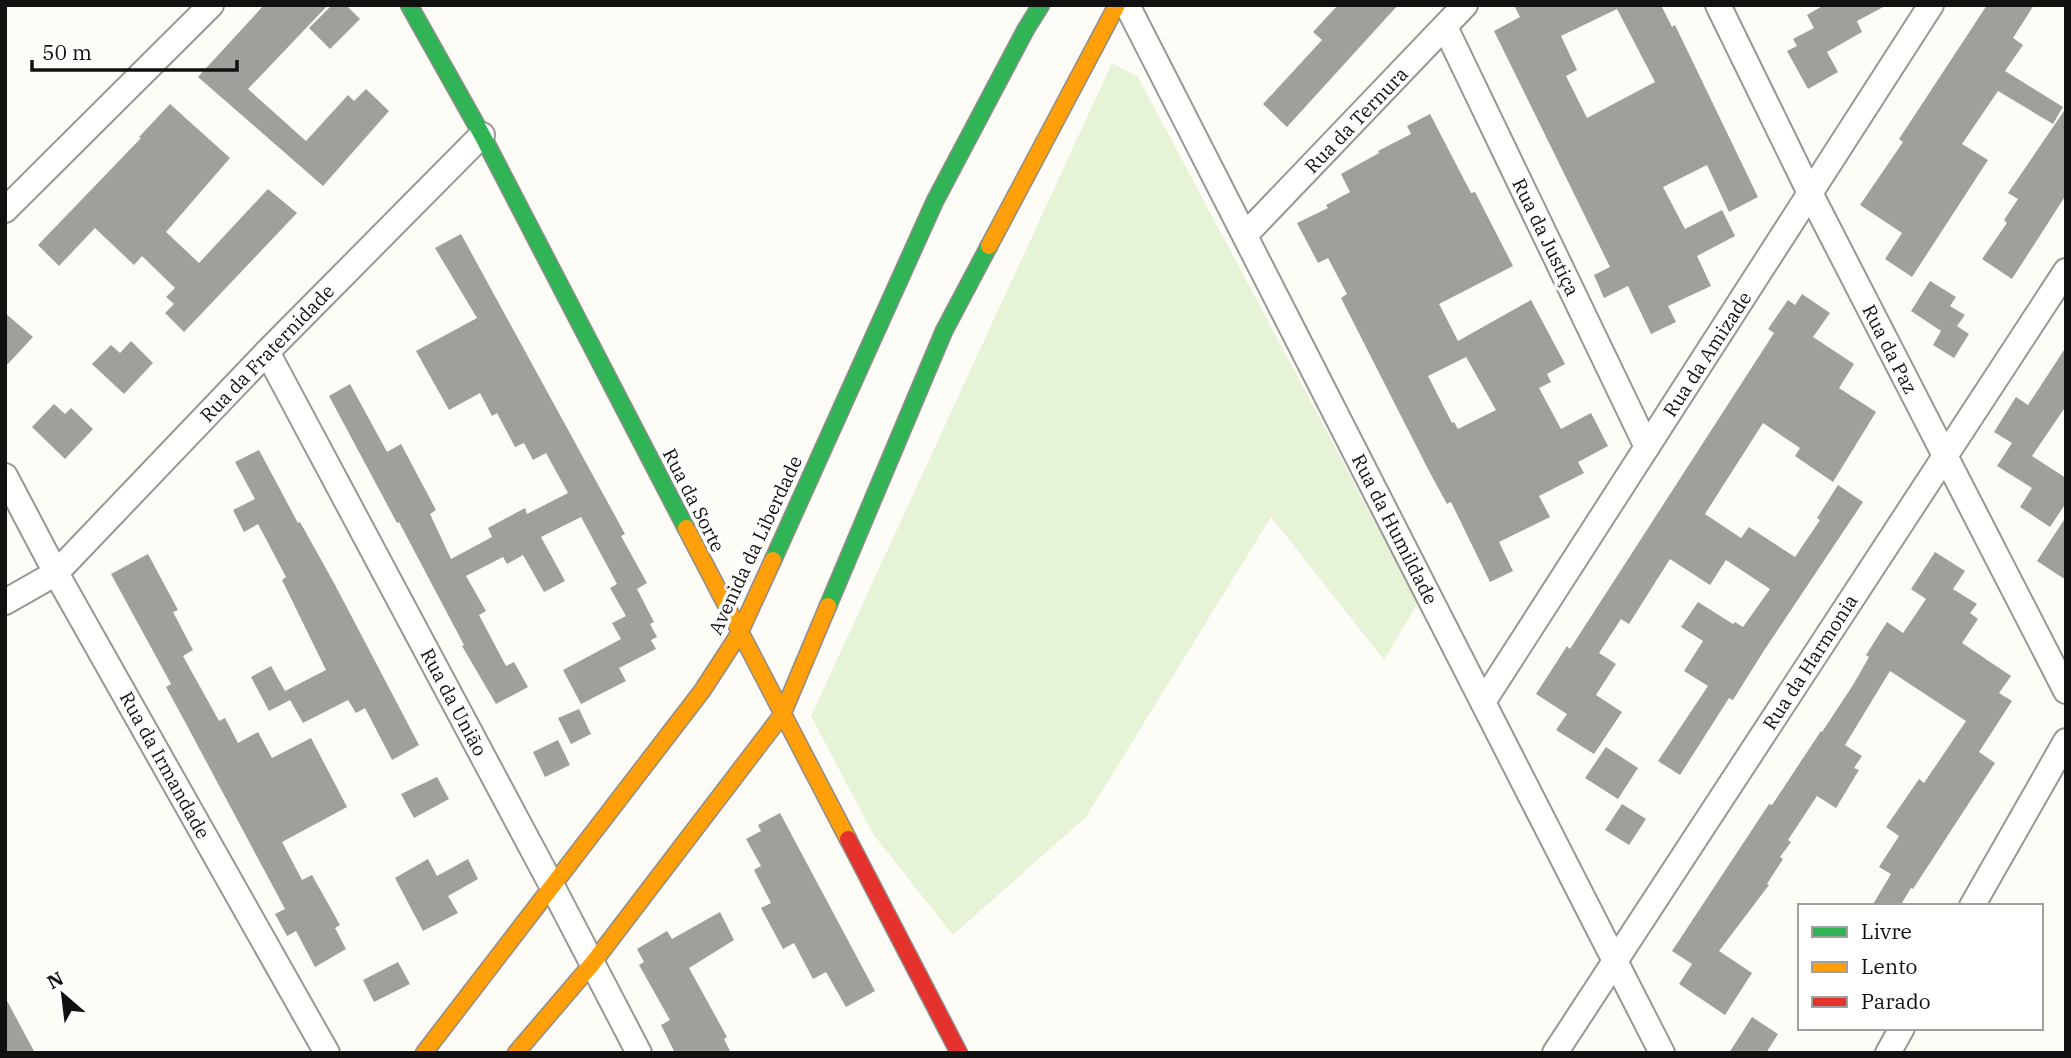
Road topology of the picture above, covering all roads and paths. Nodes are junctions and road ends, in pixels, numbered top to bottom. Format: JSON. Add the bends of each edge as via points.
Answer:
{"nodes":[{"id":1,"x":211,"y":5,"type":"edge"},
{"id":2,"x":410,"y":5,"type":"edge"},
{"id":3,"x":1041,"y":5,"type":"edge"},
{"id":4,"x":1117,"y":5,"type":"edge"},
{"id":5,"x":1127,"y":5,"type":"edge"},
{"id":6,"x":1465,"y":5,"type":"edge"},
{"id":7,"x":1718,"y":5,"type":"edge"},
{"id":8,"x":1931,"y":5,"type":"edge"},
{"id":9,"x":1445,"y":27,"type":"junction"},
{"id":10,"x":482,"y":135,"type":"junction"},
{"id":11,"x":1810,"y":193,"type":"junction"},
{"id":12,"x":5,"y":210,"type":"edge"},
{"id":13,"x":1246,"y":234,"type":"junction"},
{"id":14,"x":2066,"y":271,"type":"edge"},
{"id":15,"x":267,"y":352,"type":"junction"},
{"id":16,"x":1647,"y":447,"type":"junction"},
{"id":17,"x":1944,"y":456,"type":"junction"},
{"id":18,"x":5,"y":476,"type":"edge"},
{"id":19,"x":56,"y":573,"type":"junction"},
{"id":20,"x":5,"y":602,"type":"edge"},
{"id":21,"x":739,"y":634,"type":"junction"},
{"id":22,"x":2066,"y":691,"type":"edge"},
{"id":23,"x":1483,"y":702,"type":"junction"},
{"id":24,"x":782,"y":715,"type":"junction"},
{"id":25,"x":2066,"y":741,"type":"edge"},
{"id":26,"x":551,"y":884,"type":"junction"},
{"id":27,"x":1973,"y":904,"type":"edge"},
{"id":28,"x":1614,"y":962,"type":"junction"},
{"id":29,"x":592,"y":964,"type":"junction"},
{"id":30,"x":1901,"y":1030,"type":"edge"},
{"id":31,"x":957,"y":1052,"type":"edge"},
{"id":32,"x":327,"y":1053,"type":"edge"},
{"id":33,"x":424,"y":1053,"type":"edge"},
{"id":34,"x":516,"y":1053,"type":"edge"},
{"id":35,"x":639,"y":1053,"type":"edge"},
{"id":36,"x":1555,"y":1053,"type":"edge"},
{"id":37,"x":1662,"y":1053,"type":"edge"},
{"id":38,"x":1888,"y":1053,"type":"edge"}],
"edges":[{"from":1,"to":12,"type":"street"},
{"from":2,"to":10,"type":"street","name":"Rua da Sorte"},
{"from":3,"to":21,"type":"street","name":"Avenida da Liberdade","via":[[935,201]]},
{"from":4,"to":24,"type":"street","via":[[944,331]]},
{"from":5,"to":13,"type":"street","name":"Rua da Humildade"},
{"from":6,"to":9,"type":"street","name":"Rua da Ternura"},
{"from":7,"to":11,"type":"street","name":"Rua da Paz"},
{"from":8,"to":11,"type":"street","name":"Rua da Amizade"},
{"from":9,"to":13,"type":"street","name":"Rua da Ternura"},
{"from":9,"to":16,"type":"street","name":"Rua da Justiça"},
{"from":10,"to":15,"type":"street","name":"Rua da Fraternidade"},
{"from":10,"to":21,"type":"street","name":"Rua da Sorte"},
{"from":11,"to":16,"type":"street","name":"Rua da Amizade"},
{"from":11,"to":17,"type":"street","name":"Rua da Paz"},
{"from":13,"to":23,"type":"street","name":"Rua da Humildade"},
{"from":14,"to":17,"type":"street","name":"Rua da Harmonia"},
{"from":15,"to":19,"type":"street","name":"Rua da Fraternidade"},
{"from":15,"to":26,"type":"street","name":"Rua da União"},
{"from":16,"to":23,"type":"street","name":"Rua da Amizade"},
{"from":17,"to":22,"type":"street","name":"Rua da Paz"},
{"from":17,"to":28,"type":"street","name":"Rua da Harmonia"},
{"from":18,"to":19,"type":"street","name":"Rua da Irmandade"},
{"from":19,"to":20,"type":"street","name":"Rua da Fraternidade"},
{"from":19,"to":32,"type":"street","name":"Rua da Irmandade"},
{"from":21,"to":24,"type":"street","name":"Rua da Sorte"},
{"from":21,"to":26,"type":"street","name":"Avenida da Liberdade","via":[[702,691]]},
{"from":23,"to":28,"type":"street","name":"Rua da Humildade"},
{"from":24,"to":29,"type":"street"},
{"from":24,"to":31,"type":"street","name":"Rua da Sorte"},
{"from":25,"to":27,"type":"street"},
{"from":26,"to":29,"type":"street","name":"Rua da União"},
{"from":26,"to":33,"type":"street","name":"Avenida da Liberdade"},
{"from":28,"to":36,"type":"street","name":"Rua da Harmonia"},
{"from":28,"to":37,"type":"street","name":"Rua da Humildade"},
{"from":29,"to":34,"type":"street"},
{"from":29,"to":35,"type":"street","name":"Rua da União"},
{"from":30,"to":38,"type":"street"}]}
